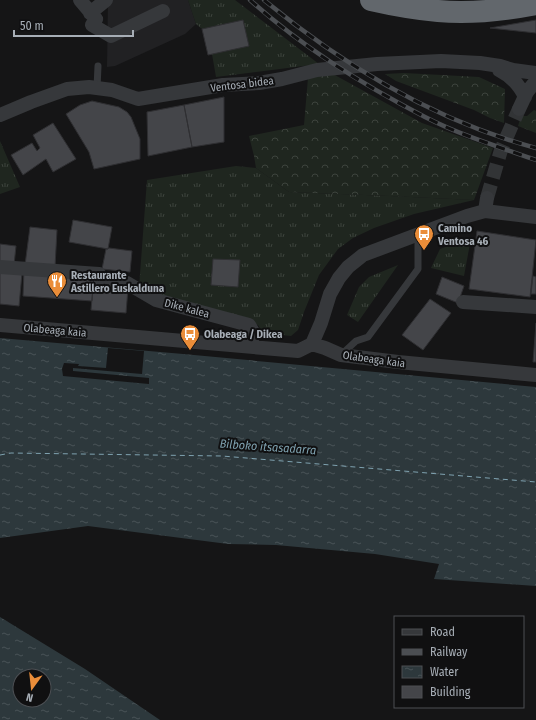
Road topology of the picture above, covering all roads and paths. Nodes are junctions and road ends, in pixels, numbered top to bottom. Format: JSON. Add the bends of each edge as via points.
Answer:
{"nodes":[{"id":1,"x":80,"y":0,"type":"edge"},
{"id":2,"x":106,"y":0,"type":"edge"},
{"id":3,"x":370,"y":0,"type":"edge"},
{"id":4,"x":536,"y":4,"type":"edge"},
{"id":5,"x":163,"y":11,"type":"dead end"},
{"id":6,"x":90,"y":13,"type":"junction"},
{"id":7,"x":490,"y":65,"type":"junction"},
{"id":8,"x":98,"y":66,"type":"dead end"},
{"id":9,"x":536,"y":73,"type":"edge"},
{"id":10,"x":536,"y":81,"type":"edge"},
{"id":11,"x":97,"y":88,"type":"junction"},
{"id":12,"x":0,"y":115,"type":"edge"},
{"id":13,"x":536,"y":216,"type":"edge"},
{"id":14,"x":418,"y":234,"type":"junction"},
{"id":15,"x":0,"y":267,"type":"edge"},
{"id":16,"x":464,"y":302,"type":"dead end"},
{"id":17,"x":536,"y":307,"type":"edge"},
{"id":18,"x":0,"y":325,"type":"edge"},
{"id":19,"x":253,"y":337,"type":"dead end"},
{"id":20,"x":312,"y":344,"type":"junction"},
{"id":21,"x":341,"y":355,"type":"junction"},
{"id":22,"x":536,"y":375,"type":"edge"}],
"edges":[{"from":1,"to":6,"type":"street"},
{"from":2,"to":6,"type":"street"},
{"from":3,"to":4,"type":"highway","via":[[438,11],[471,11]]},
{"from":5,"to":6,"type":"street","via":[[111,36],[92,25],[96,19]]},
{"from":7,"to":9,"type":"street","name":"Ventosa bidea"},
{"from":7,"to":10,"type":"street","name":"Ventosa bidea","via":[[507,74],[519,85],[522,103]]},
{"from":7,"to":11,"type":"street","name":"Ventosa bidea","via":[[441,61],[377,64],[317,70],[282,79],[138,99]]},
{"from":8,"to":11,"type":"lane"},
{"from":11,"to":12,"type":"street","name":"Ventosa bidea","via":[[68,89]]},
{"from":13,"to":14,"type":"street","via":[[486,205],[467,216]]},
{"from":14,"to":20,"type":"street","via":[[363,255],[348,266],[330,294]]},
{"from":14,"to":21,"type":"lane","via":[[418,269],[368,337],[356,340]]},
{"from":15,"to":19,"type":"street","name":"Dike kalea","via":[[99,274],[103,281],[127,283],[156,300],[250,325]]},
{"from":16,"to":17,"type":"street"},
{"from":18,"to":20,"type":"street","name":"Olabeaga kaia","via":[[298,351]]},
{"from":20,"to":21,"type":"street","name":"Olabeaga kaia"},
{"from":21,"to":22,"type":"street","name":"Olabeaga kaia"}]}
